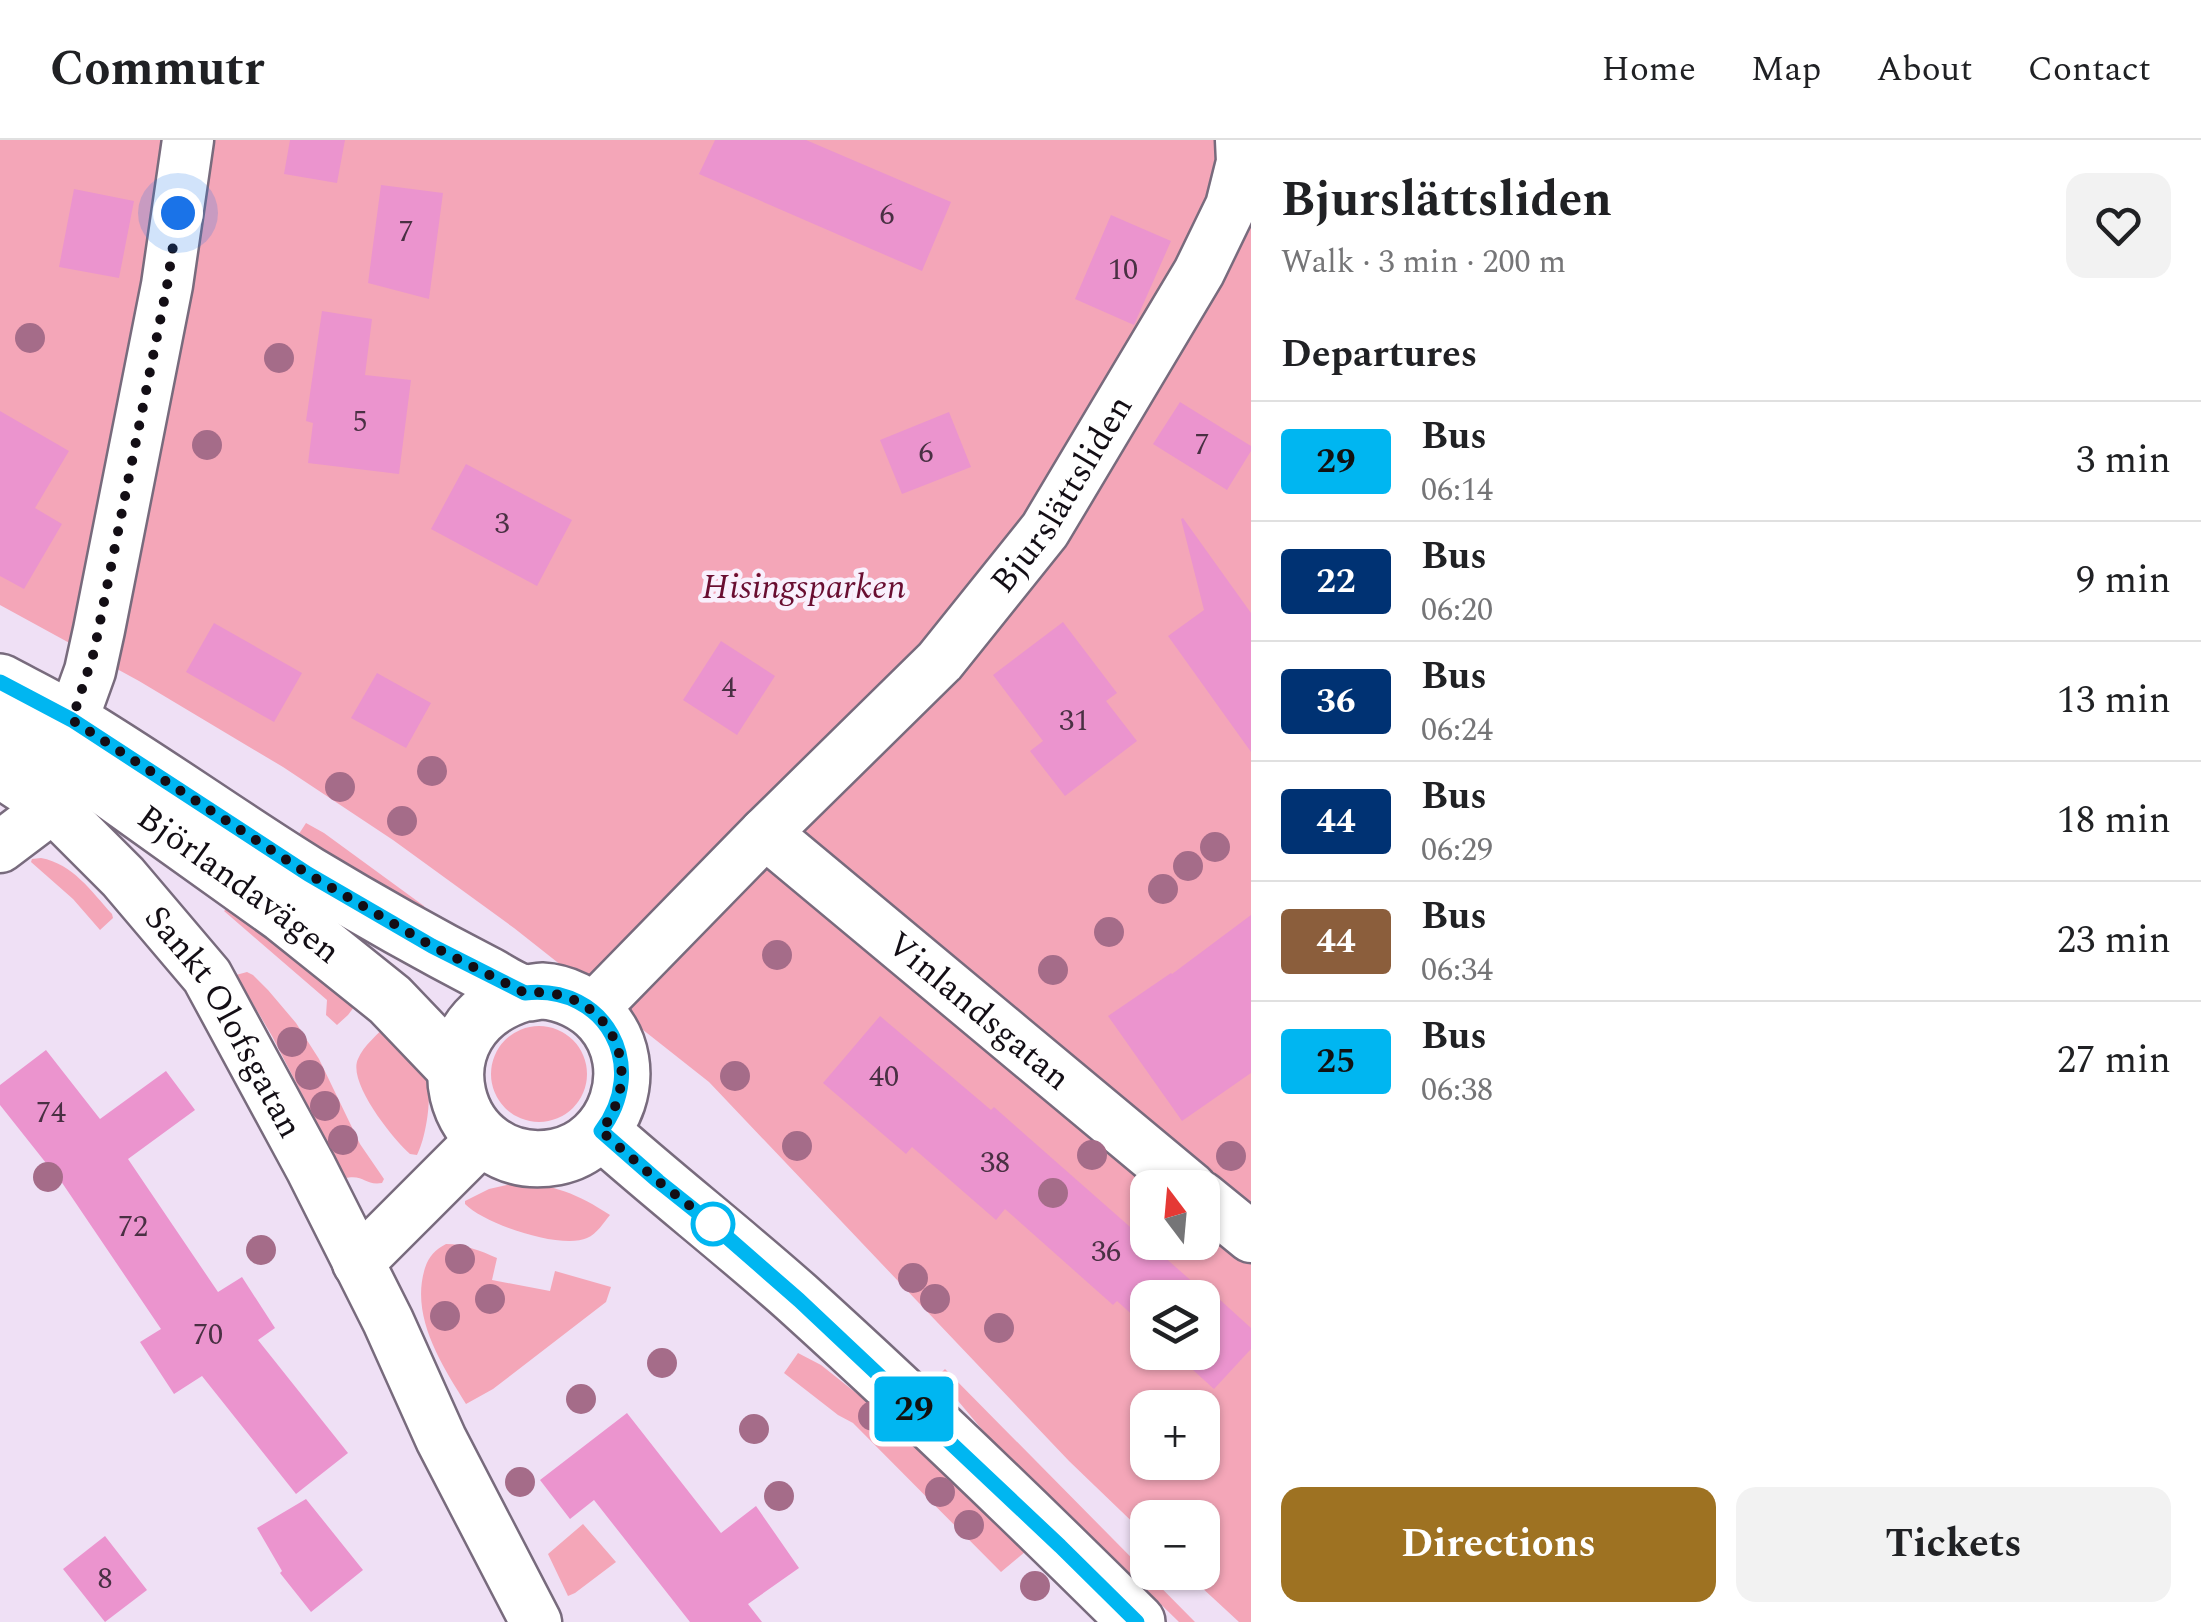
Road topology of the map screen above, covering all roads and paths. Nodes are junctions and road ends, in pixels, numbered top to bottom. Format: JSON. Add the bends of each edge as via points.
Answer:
{"nodes":[{"id":1,"x":188,"y":140,"type":"edge"},
{"id":2,"x":1241,"y":140,"type":"edge"},
{"id":3,"x":1241,"y":211,"type":"edge"},
{"id":4,"x":0,"y":682,"type":"edge"},
{"id":5,"x":72,"y":720,"type":"junction"},
{"id":6,"x":0,"y":724,"type":"edge"},
{"id":7,"x":0,"y":772,"type":"edge"},
{"id":8,"x":68,"y":790,"type":"junction"},
{"id":9,"x":766,"y":833,"type":"junction"},
{"id":10,"x":0,"y":847,"type":"edge"},
{"id":11,"x":525,"y":993,"type":"junction"},
{"id":12,"x":592,"y":1010,"type":"junction"},
{"id":13,"x":455,"y":1068,"type":"junction"},
{"id":14,"x":601,"y":1131,"type":"junction"},
{"id":15,"x":484,"y":1138,"type":"junction"},
{"id":16,"x":1170,"y":1170,"type":"edge"},
{"id":17,"x":1220,"y":1210,"type":"edge"},
{"id":18,"x":1248,"y":1230,"type":"edge"},
{"id":19,"x":358,"y":1263,"type":"junction"},
{"id":20,"x":536,"y":1622,"type":"edge"},
{"id":21,"x":1137,"y":1622,"type":"edge"}],
"edges":[{"from":1,"to":5,"type":"street","via":[[167,286],[99,630]]},
{"from":2,"to":3,"type":"street","name":"Bjurslättsliden"},
{"from":3,"to":9,"type":"street","name":"Bjurslättsliden","via":[[1046,530],[940,661]]},
{"from":4,"to":5,"type":"street","name":"Björlandavägen"},
{"from":5,"to":8,"type":"street"},
{"from":5,"to":11,"type":"street","name":"Björlandavägen","via":[[308,874]]},
{"from":6,"to":8,"type":"street","name":"Björlandavägen"},
{"from":7,"to":8,"type":"street","name":"Björlandavägen"},
{"from":8,"to":10,"type":"street"},
{"from":8,"to":13,"type":"street","name":"Björlandavägen","via":[[182,840],[390,1000]]},
{"from":8,"to":19,"type":"street","name":"Sankt Olofsgatan","via":[[123,878],[207,976]]},
{"from":9,"to":12,"type":"street","name":"Bjurslättsliden"},
{"from":9,"to":16,"type":"street","name":"Vinlandsgatan"},
{"from":11,"to":12,"type":"street","name":"Björlandavägen","via":[[560,994]]},
{"from":11,"to":13,"type":"street","via":[[477,1019]]},
{"from":12,"to":14,"type":"street","via":[[613,1036],[622,1068],[618,1102]]},
{"from":13,"to":15,"type":"street","via":[[458,1099]]},
{"from":14,"to":15,"type":"street","via":[[575,1150],[544,1158],[511,1154]]},
{"from":14,"to":21,"type":"street","via":[[799,1300]]},
{"from":15,"to":19,"type":"street"},
{"from":17,"to":18,"type":"street"},
{"from":19,"to":20,"type":"street","name":"Sankt Olofsgatan"}]}
